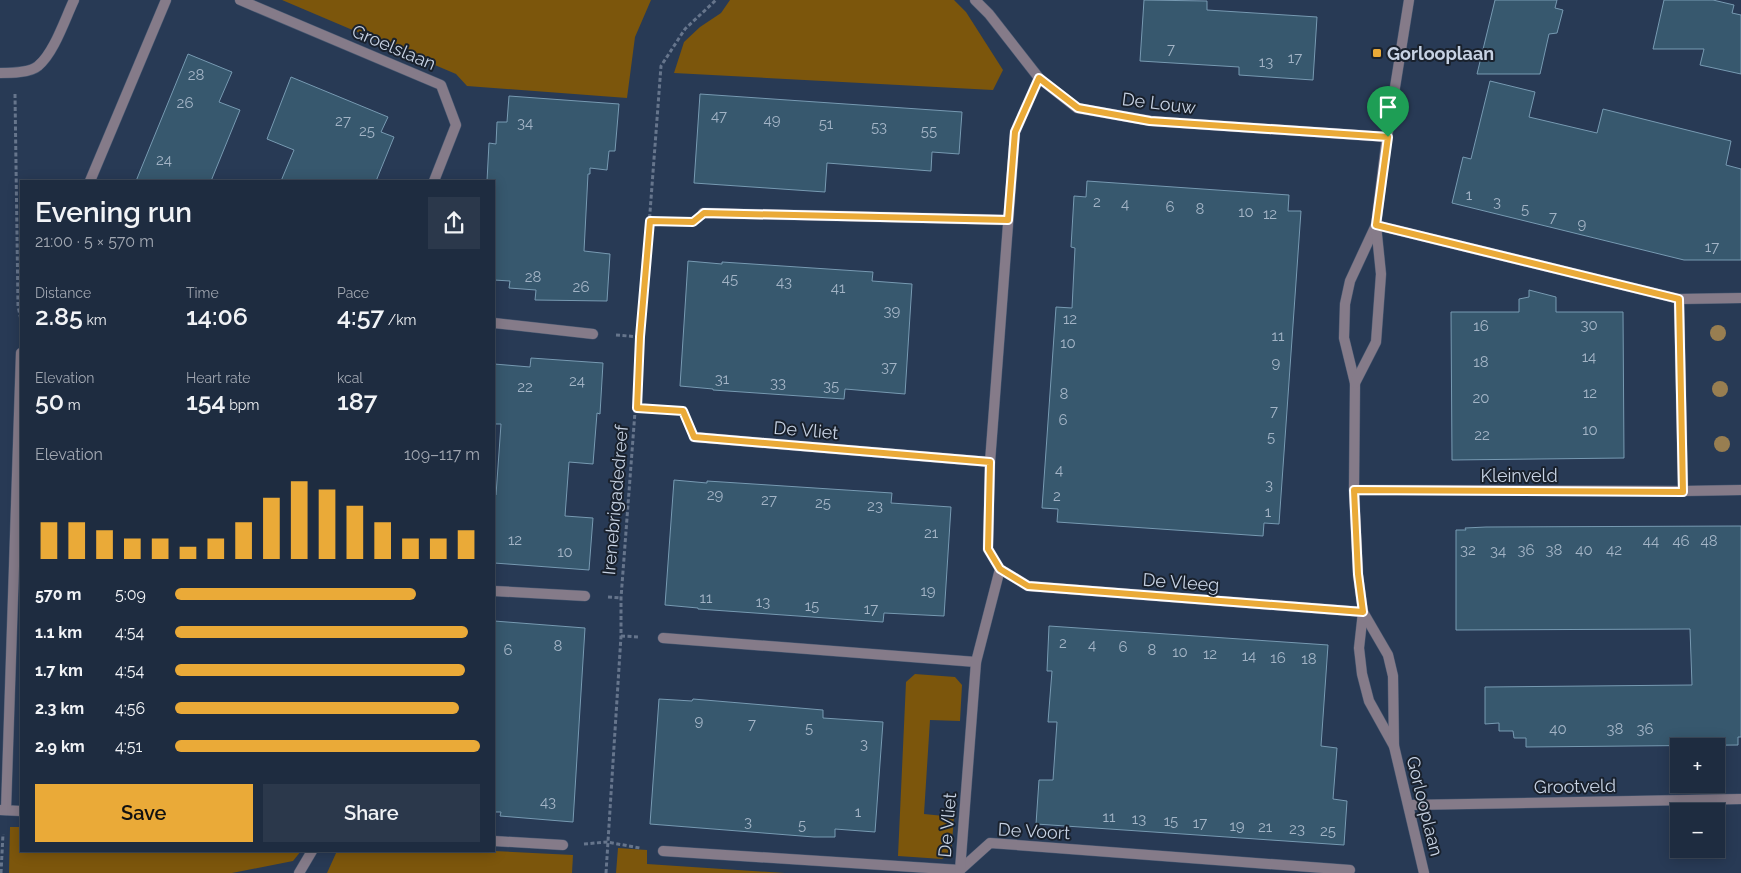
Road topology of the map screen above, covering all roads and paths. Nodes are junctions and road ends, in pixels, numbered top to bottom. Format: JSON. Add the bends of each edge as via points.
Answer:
{"nodes":[{"id":1,"x":74,"y":0,"type":"edge"},
{"id":2,"x":166,"y":0,"type":"edge"},
{"id":3,"x":240,"y":0,"type":"edge"},
{"id":4,"x":716,"y":0,"type":"edge"},
{"id":5,"x":975,"y":0,"type":"edge"},
{"id":6,"x":1409,"y":0,"type":"edge"},
{"id":7,"x":0,"y":73,"type":"edge"},
{"id":8,"x":14,"y":74,"type":"junction"},
{"id":9,"x":1039,"y":78,"type":"junction"},
{"id":10,"x":1388,"y":137,"type":"junction"},
{"id":11,"x":90,"y":180,"type":"edge"},
{"id":12,"x":434,"y":180,"type":"edge"},
{"id":13,"x":704,"y":213,"type":"joint"},
{"id":14,"x":1008,"y":220,"type":"junction"},
{"id":15,"x":650,"y":221,"type":"junction"},
{"id":16,"x":1376,"y":225,"type":"junction"},
{"id":17,"x":1741,"y":298,"type":"edge"},
{"id":18,"x":1679,"y":299,"type":"junction"},
{"id":19,"x":20,"y":315,"type":"edge"},
{"id":20,"x":495,"y":323,"type":"edge"},
{"id":21,"x":593,"y":334,"type":"dead end"},
{"id":22,"x":20,"y":378,"type":"edge"},
{"id":23,"x":1355,"y":383,"type":"junction"},
{"id":24,"x":637,"y":408,"type":"junction"},
{"id":25,"x":694,"y":437,"type":"joint"},
{"id":26,"x":990,"y":462,"type":"junction"},
{"id":27,"x":1354,"y":490,"type":"junction"},
{"id":28,"x":1741,"y":490,"type":"edge"},
{"id":29,"x":1683,"y":492,"type":"junction"},
{"id":30,"x":1000,"y":569,"type":"junction"},
{"id":31,"x":495,"y":591,"type":"edge"},
{"id":32,"x":585,"y":596,"type":"dead end"},
{"id":33,"x":1363,"y":612,"type":"junction"},
{"id":34,"x":663,"y":638,"type":"dead end"},
{"id":35,"x":976,"y":662,"type":"junction"},
{"id":36,"x":1394,"y":746,"type":"junction"},
{"id":37,"x":1741,"y":799,"type":"edge"},
{"id":38,"x":1409,"y":805,"type":"junction"},
{"id":39,"x":3,"y":810,"type":"edge"},
{"id":40,"x":20,"y":811,"type":"edge"},
{"id":41,"x":495,"y":841,"type":"edge"},
{"id":42,"x":608,"y":842,"type":"junction"},
{"id":43,"x":563,"y":845,"type":"dead end"},
{"id":44,"x":663,"y":851,"type":"joint"},
{"id":45,"x":311,"y":852,"type":"edge"},
{"id":46,"x":960,"y":870,"type":"junction"},
{"id":47,"x":1350,"y":870,"type":"dead end"},
{"id":48,"x":1,"y":873,"type":"edge"},
{"id":49,"x":299,"y":873,"type":"edge"},
{"id":50,"x":606,"y":873,"type":"edge"},
{"id":51,"x":1424,"y":873,"type":"edge"}],
"edges":[{"from":1,"to":8,"type":"street","via":[[50,52],[38,67]]},
{"from":2,"to":11,"type":"street"},
{"from":3,"to":12,"type":"street","name":"Groelslaan","via":[[441,85],[456,125]]},
{"from":4,"to":15,"type":"path","name":"Irenebrigadedreef","via":[[685,29],[661,66]]},
{"from":5,"to":9,"type":"street","name":"De Louw"},
{"from":6,"to":10,"type":"street","name":"Gorlooplaan"},
{"from":7,"to":8,"type":"street"},
{"from":8,"to":19,"type":"path"},
{"from":9,"to":10,"type":"street","name":"De Louw","via":[[1078,108],[1150,121]]},
{"from":9,"to":14,"type":"street","via":[[1015,132]]},
{"from":10,"to":16,"type":"street","name":"Gorlooplaan"},
{"from":13,"to":14,"type":"street"},
{"from":13,"to":15,"type":"path","via":[[693,222]]},
{"from":14,"to":26,"type":"street"},
{"from":15,"to":24,"type":"path","name":"Irenebrigadedreef"},
{"from":16,"to":18,"type":"street"},
{"from":16,"to":23,"type":"street","name":"Gorlooplaan","via":[[1381,274],[1376,342]]},
{"from":16,"to":23,"type":"street","name":"Gorlooplaan","via":[[1350,281],[1345,304],[1344,338]]},
{"from":17,"to":18,"type":"street"},
{"from":18,"to":29,"type":"street"},
{"from":20,"to":21,"type":"street"},
{"from":22,"to":39,"type":"street"},
{"from":23,"to":27,"type":"street","name":"Gorlooplaan"},
{"from":24,"to":25,"type":"path","via":[[683,411]]},
{"from":24,"to":42,"type":"path","name":"Irenebrigadedreef","via":[[621,598]]},
{"from":25,"to":26,"type":"street","name":"De Vliet"},
{"from":26,"to":30,"type":"street","via":[[988,549]]},
{"from":27,"to":29,"type":"street","name":"Kleinveld"},
{"from":27,"to":33,"type":"street","name":"Gorlooplaan"},
{"from":28,"to":29,"type":"street","name":"Kleinveld"},
{"from":30,"to":33,"type":"street","name":"De Vleeg","via":[[1028,586]]},
{"from":30,"to":35,"type":"street","name":"De Vliet"},
{"from":31,"to":32,"type":"street"},
{"from":33,"to":36,"type":"street","name":"Gorlooplaan","via":[[1388,655],[1393,676]]},
{"from":33,"to":36,"type":"street","name":"Gorlooplaan","via":[[1359,648],[1362,674],[1369,701]]},
{"from":34,"to":35,"type":"street"},
{"from":35,"to":46,"type":"street","name":"De Vliet"},
{"from":36,"to":38,"type":"street","name":"Gorlooplaan"},
{"from":37,"to":38,"type":"street","name":"Grootveld"},
{"from":38,"to":51,"type":"street","name":"Gorlooplaan"},
{"from":39,"to":40,"type":"street"},
{"from":39,"to":48,"type":"path"},
{"from":41,"to":43,"type":"street"},
{"from":42,"to":44,"type":"path"},
{"from":42,"to":50,"type":"path","name":"Irenebrigadedreef"},
{"from":44,"to":46,"type":"street"},
{"from":45,"to":49,"type":"street"},
{"from":46,"to":47,"type":"street","name":"De Voort","via":[[990,843]]}]}
